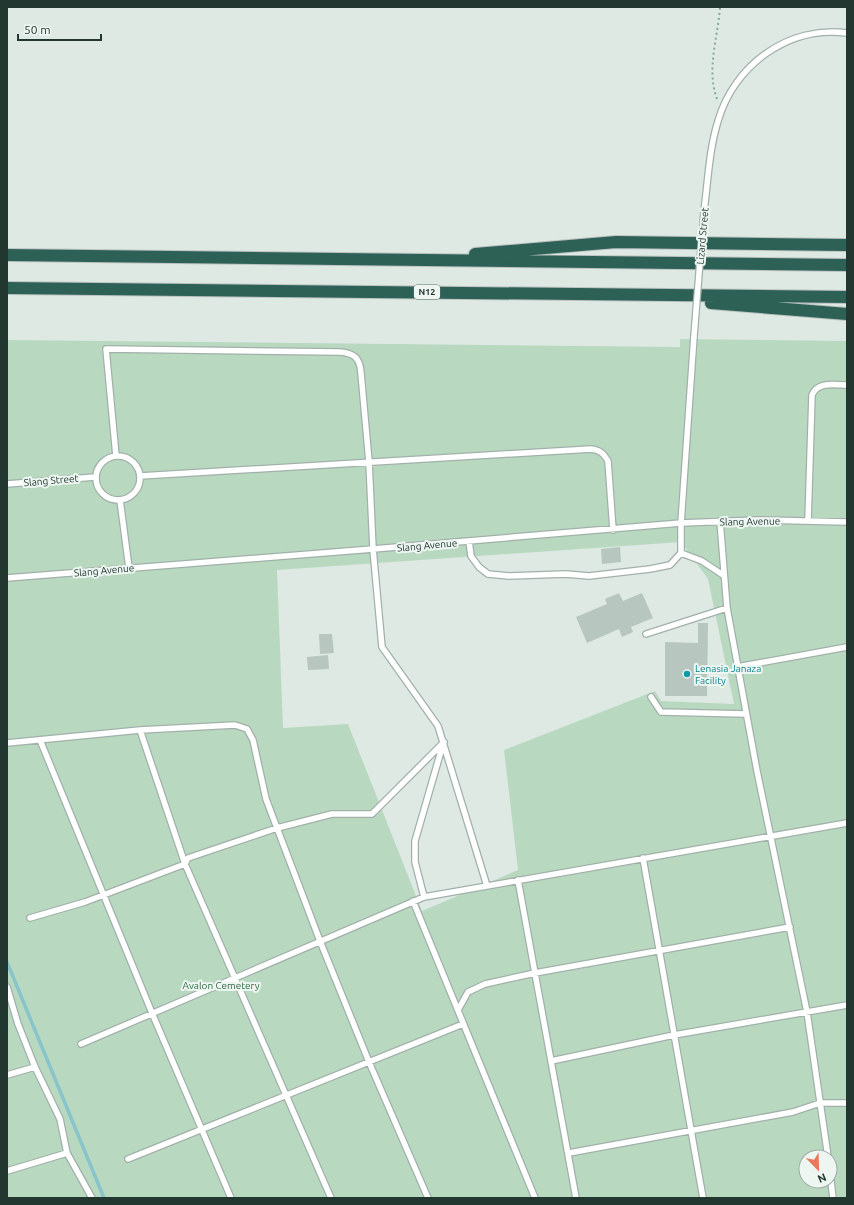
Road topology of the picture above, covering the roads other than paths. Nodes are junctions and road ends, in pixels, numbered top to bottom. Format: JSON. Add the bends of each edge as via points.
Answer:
{"nodes":[{"id":1,"x":847,"y":33,"type":"edge"},
{"id":2,"x":847,"y":245,"type":"edge"},
{"id":3,"x":7,"y":256,"type":"edge"},
{"id":4,"x":404,"y":260,"type":"junction"},
{"id":5,"x":847,"y":265,"type":"edge"},
{"id":6,"x":7,"y":288,"type":"edge"},
{"id":7,"x":621,"y":294,"type":"junction"},
{"id":8,"x":847,"y":297,"type":"edge"},
{"id":9,"x":847,"y":314,"type":"edge"},
{"id":10,"x":847,"y":385,"type":"edge"},
{"id":11,"x":116,"y":456,"type":"junction"},
{"id":12,"x":369,"y":462,"type":"junction"},
{"id":13,"x":95,"y":476,"type":"junction"},
{"id":14,"x":140,"y":476,"type":"junction"},
{"id":15,"x":7,"y":484,"type":"edge"},
{"id":16,"x":120,"y":500,"type":"junction"},
{"id":17,"x":720,"y":521,"type":"junction"},
{"id":18,"x":808,"y":521,"type":"junction"},
{"id":19,"x":847,"y":522,"type":"edge"},
{"id":20,"x":681,"y":523,"type":"junction"},
{"id":21,"x":613,"y":530,"type":"junction"},
{"id":22,"x":469,"y":542,"type":"junction"},
{"id":23,"x":373,"y":550,"type":"junction"},
{"id":24,"x":681,"y":553,"type":"junction"},
{"id":25,"x":129,"y":568,"type":"junction"},
{"id":26,"x":724,"y":575,"type":"junction"},
{"id":27,"x":7,"y":578,"type":"edge"},
{"id":28,"x":727,"y":608,"type":"junction"},
{"id":29,"x":646,"y":634,"type":"dead end"},
{"id":30,"x":847,"y":647,"type":"edge"},
{"id":31,"x":737,"y":667,"type":"junction"},
{"id":32,"x":651,"y":697,"type":"dead end"},
{"id":33,"x":746,"y":714,"type":"junction"},
{"id":34,"x":140,"y":730,"type":"junction"},
{"id":35,"x":40,"y":740,"type":"junction"},
{"id":36,"x":444,"y":742,"type":"junction"},
{"id":37,"x":7,"y":744,"type":"edge"},
{"id":38,"x":847,"y":823,"type":"edge"},
{"id":39,"x":277,"y":828,"type":"junction"},
{"id":40,"x":771,"y":836,"type":"junction"},
{"id":41,"x":643,"y":858,"type":"junction"},
{"id":42,"x":184,"y":864,"type":"junction"},
{"id":43,"x":518,"y":880,"type":"junction"},
{"id":44,"x":487,"y":886,"type":"junction"},
{"id":45,"x":104,"y":895,"type":"junction"},
{"id":46,"x":424,"y":897,"type":"junction"},
{"id":47,"x":413,"y":902,"type":"junction"},
{"id":48,"x":30,"y":918,"type":"dead end"},
{"id":49,"x":790,"y":927,"type":"junction"},
{"id":50,"x":320,"y":941,"type":"junction"},
{"id":51,"x":660,"y":952,"type":"junction"},
{"id":52,"x":535,"y":973,"type":"junction"},
{"id":53,"x":234,"y":978,"type":"junction"},
{"id":54,"x":7,"y":987,"type":"edge"},
{"id":55,"x":847,"y":1005,"type":"edge"},
{"id":56,"x":458,"y":1010,"type":"junction"},
{"id":57,"x":807,"y":1012,"type":"junction"},
{"id":58,"x":152,"y":1013,"type":"junction"},
{"id":59,"x":463,"y":1024,"type":"junction"},
{"id":60,"x":674,"y":1035,"type":"junction"},
{"id":61,"x":81,"y":1044,"type":"dead end"},
{"id":62,"x":551,"y":1061,"type":"junction"},
{"id":63,"x":369,"y":1062,"type":"junction"},
{"id":64,"x":35,"y":1067,"type":"junction"},
{"id":65,"x":7,"y":1075,"type":"edge"},
{"id":66,"x":286,"y":1095,"type":"junction"},
{"id":67,"x":820,"y":1103,"type":"junction"},
{"id":68,"x":847,"y":1103,"type":"edge"},
{"id":69,"x":202,"y":1129,"type":"junction"},
{"id":70,"x":691,"y":1130,"type":"junction"},
{"id":71,"x":827,"y":1149,"type":"edge"},
{"id":72,"x":68,"y":1153,"type":"junction"},
{"id":73,"x":569,"y":1153,"type":"junction"},
{"id":74,"x":128,"y":1159,"type":"dead end"},
{"id":75,"x":7,"y":1171,"type":"edge"},
{"id":76,"x":92,"y":1198,"type":"edge"},
{"id":77,"x":231,"y":1198,"type":"edge"},
{"id":78,"x":331,"y":1198,"type":"edge"},
{"id":79,"x":428,"y":1198,"type":"edge"},
{"id":80,"x":535,"y":1198,"type":"edge"},
{"id":81,"x":576,"y":1198,"type":"edge"},
{"id":82,"x":703,"y":1198,"type":"edge"}],
"edges":[{"from":1,"to":20,"type":"lane","name":"Lizard Street","bridge":true,"via":[[820,32],[802,35],[775,47],[742,75],[722,110],[712,147],[704,211]]},
{"from":2,"to":4,"type":"highway","via":[[616,242]]},
{"from":3,"to":4,"type":"highway"},
{"from":4,"to":5,"type":"highway"},
{"from":6,"to":7,"type":"highway","number":"N12"},
{"from":7,"to":8,"type":"highway","number":"N12"},
{"from":7,"to":9,"type":"highway"},
{"from":10,"to":18,"type":"lane","via":[[825,384],[816,388],[812,396]]},
{"from":11,"to":12,"type":"lane","via":[[106,349],[340,352],[349,353],[360,363]]},
{"from":11,"to":13,"type":"lane","via":[[101,463]]},
{"from":11,"to":14,"type":"lane","via":[[134,463]]},
{"from":12,"to":14,"type":"lane"},
{"from":12,"to":21,"type":"lane","via":[[598,450],[604,453],[608,461]]},
{"from":12,"to":23,"type":"lane"},
{"from":13,"to":15,"type":"lane","name":"Slang Street"},
{"from":13,"to":16,"type":"lane","via":[[99,490],[104,496]]},
{"from":14,"to":16,"type":"lane","via":[[136,490],[131,496]]},
{"from":16,"to":25,"type":"lane"},
{"from":17,"to":18,"type":"lane","name":"Slang Avenue"},
{"from":17,"to":20,"type":"lane","name":"Slang Avenue"},
{"from":17,"to":26,"type":"lane"},
{"from":18,"to":19,"type":"lane","name":"Slang Avenue"},
{"from":20,"to":21,"type":"lane","name":"Slang Avenue"},
{"from":20,"to":24,"type":"lane","name":"Lizard Street"},
{"from":21,"to":22,"type":"lane","name":"Slang Avenue"},
{"from":22,"to":23,"type":"lane","name":"Slang Avenue"},
{"from":22,"to":24,"type":"lane","via":[[471,556],[479,567],[488,574],[508,576],[589,576],[650,569],[670,565]]},
{"from":23,"to":25,"type":"lane","name":"Slang Avenue"},
{"from":23,"to":36,"type":"lane","via":[[382,647],[438,726]]},
{"from":24,"to":26,"type":"lane","via":[[702,561]]},
{"from":25,"to":27,"type":"lane","name":"Slang Avenue"},
{"from":26,"to":28,"type":"lane"},
{"from":28,"to":29,"type":"lane"},
{"from":28,"to":31,"type":"lane"},
{"from":30,"to":31,"type":"lane"},
{"from":31,"to":33,"type":"lane"},
{"from":32,"to":33,"type":"lane","via":[[661,712]]},
{"from":33,"to":40,"type":"lane"},
{"from":34,"to":35,"type":"lane"},
{"from":34,"to":39,"type":"lane","via":[[234,725],[247,729],[253,740],[266,799]]},
{"from":34,"to":42,"type":"lane"},
{"from":35,"to":37,"type":"lane"},
{"from":35,"to":45,"type":"lane"},
{"from":36,"to":39,"type":"lane","via":[[372,814],[332,814]]},
{"from":36,"to":44,"type":"lane"},
{"from":36,"to":46,"type":"lane","via":[[415,841],[415,862]]},
{"from":38,"to":40,"type":"lane"},
{"from":39,"to":42,"type":"lane","via":[[188,858]]},
{"from":39,"to":50,"type":"lane"},
{"from":40,"to":41,"type":"lane"},
{"from":40,"to":49,"type":"lane"},
{"from":41,"to":43,"type":"lane"},
{"from":41,"to":51,"type":"lane"},
{"from":42,"to":45,"type":"lane"},
{"from":42,"to":53,"type":"lane"},
{"from":43,"to":44,"type":"lane"},
{"from":43,"to":52,"type":"lane"},
{"from":44,"to":46,"type":"lane"},
{"from":45,"to":48,"type":"lane"},
{"from":45,"to":58,"type":"lane"},
{"from":46,"to":47,"type":"lane"},
{"from":47,"to":50,"type":"lane"},
{"from":47,"to":56,"type":"lane"},
{"from":49,"to":51,"type":"lane"},
{"from":49,"to":57,"type":"lane"},
{"from":50,"to":53,"type":"lane"},
{"from":50,"to":63,"type":"lane"},
{"from":51,"to":52,"type":"lane"},
{"from":51,"to":60,"type":"lane"},
{"from":52,"to":56,"type":"lane","via":[[485,984],[468,992]]},
{"from":52,"to":62,"type":"lane"},
{"from":53,"to":58,"type":"lane"},
{"from":53,"to":66,"type":"lane"},
{"from":54,"to":64,"type":"lane"},
{"from":55,"to":57,"type":"lane"},
{"from":56,"to":59,"type":"lane"},
{"from":57,"to":60,"type":"lane"},
{"from":57,"to":67,"type":"lane"},
{"from":58,"to":61,"type":"lane"},
{"from":58,"to":69,"type":"lane"},
{"from":59,"to":63,"type":"lane"},
{"from":59,"to":80,"type":"lane"},
{"from":60,"to":62,"type":"lane"},
{"from":60,"to":70,"type":"lane"},
{"from":62,"to":73,"type":"lane"},
{"from":63,"to":66,"type":"lane"},
{"from":63,"to":79,"type":"lane"},
{"from":64,"to":65,"type":"lane"},
{"from":64,"to":72,"type":"lane","via":[[60,1119]]},
{"from":66,"to":69,"type":"lane"},
{"from":66,"to":78,"type":"lane"},
{"from":67,"to":68,"type":"lane"},
{"from":67,"to":70,"type":"lane","via":[[793,1112]]},
{"from":67,"to":71,"type":"lane"},
{"from":69,"to":74,"type":"lane"},
{"from":69,"to":77,"type":"lane"},
{"from":70,"to":73,"type":"lane"},
{"from":70,"to":82,"type":"lane"},
{"from":72,"to":75,"type":"lane"},
{"from":72,"to":76,"type":"lane"},
{"from":73,"to":81,"type":"lane"}]}
